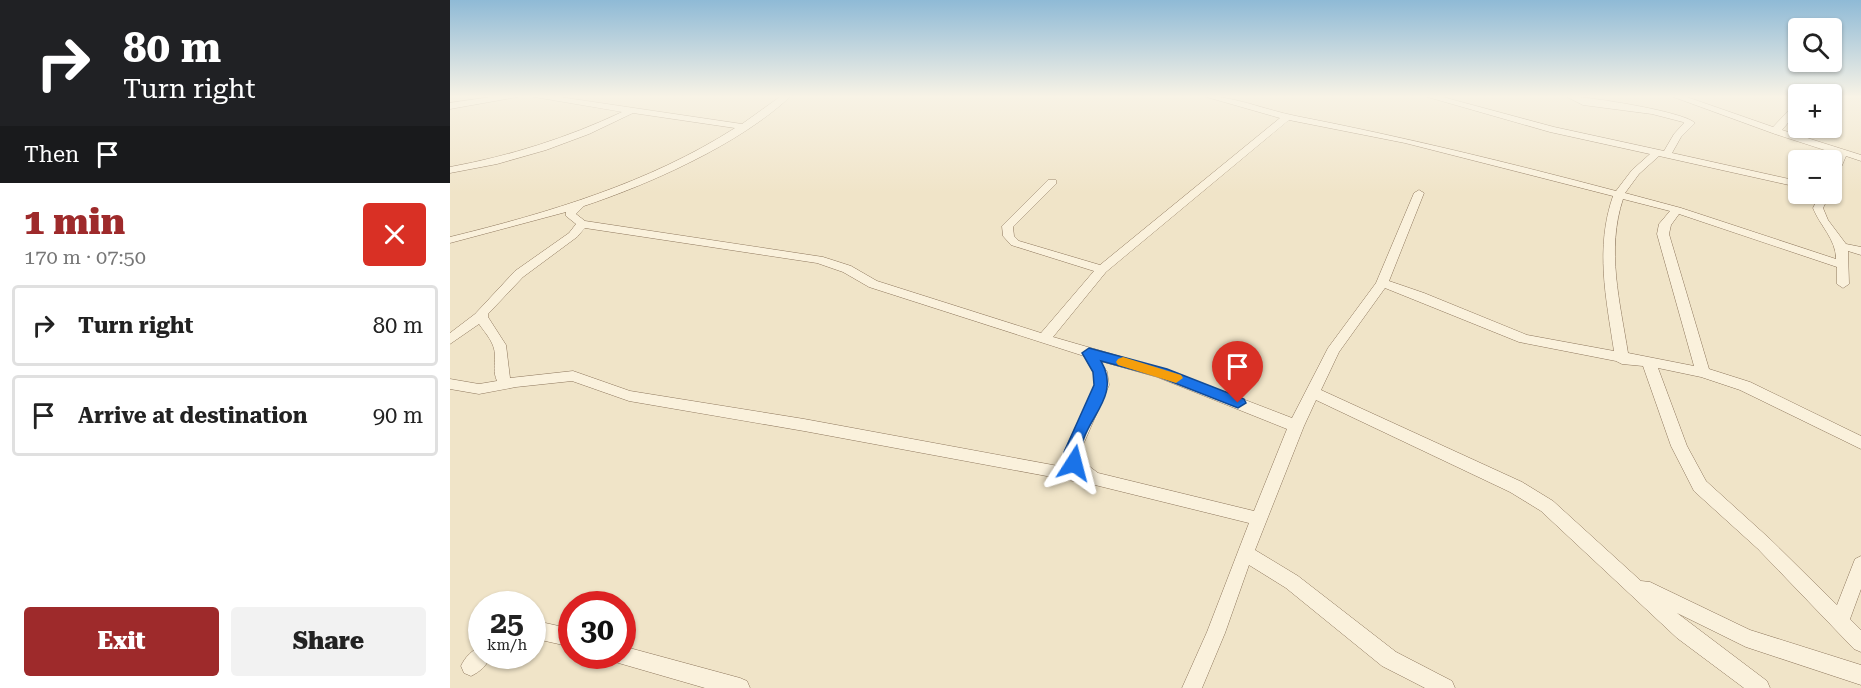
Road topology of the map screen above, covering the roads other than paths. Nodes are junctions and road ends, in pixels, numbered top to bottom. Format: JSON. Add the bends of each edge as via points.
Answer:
{"nodes":[{"id":1,"x":597,"y":128,"type":"edge"},
{"id":2,"x":742,"y":128,"type":"edge"},
{"id":3,"x":1272,"y":128,"type":"edge"},
{"id":4,"x":1342,"y":128,"type":"edge"},
{"id":5,"x":1546,"y":128,"type":"edge"},
{"id":6,"x":1685,"y":128,"type":"edge"},
{"id":7,"x":1767,"y":128,"type":"edge"},
{"id":8,"x":1779,"y":128,"type":"edge"},
{"id":9,"x":1778,"y":132,"type":"junction"},
{"id":10,"x":1843,"y":152,"type":"joint"},
{"id":11,"x":1661,"y":155,"type":"junction"},
{"id":12,"x":1861,"y":158,"type":"edge"},
{"id":13,"x":450,"y":170,"type":"edge"},
{"id":14,"x":1052,"y":182,"type":"dead end"},
{"id":15,"x":1788,"y":182,"type":"edge"},
{"id":16,"x":1419,"y":193,"type":"dead end"},
{"id":17,"x":1619,"y":196,"type":"junction"},
{"id":18,"x":1820,"y":204,"type":"edge"},
{"id":19,"x":579,"y":205,"type":"junction"},
{"id":20,"x":1677,"y":210,"type":"junction"},
{"id":21,"x":582,"y":224,"type":"junction"},
{"id":22,"x":450,"y":240,"type":"edge"},
{"id":23,"x":1842,"y":246,"type":"junction"},
{"id":24,"x":1861,"y":251,"type":"edge"},
{"id":25,"x":1842,"y":265,"type":"junction"},
{"id":26,"x":1102,"y":269,"type":"junction"},
{"id":27,"x":1382,"y":283,"type":"junction"},
{"id":28,"x":1843,"y":284,"type":"dead end"},
{"id":29,"x":482,"y":315,"type":"junction"},
{"id":30,"x":1045,"y":337,"type":"junction"},
{"id":31,"x":450,"y":340,"type":"edge"},
{"id":32,"x":1089,"y":353,"type":"junction"},
{"id":33,"x":1622,"y":359,"type":"junction"},
{"id":34,"x":1649,"y":364,"type":"junction"},
{"id":35,"x":1703,"y":372,"type":"junction"},
{"id":36,"x":450,"y":384,"type":"edge"},
{"id":37,"x":511,"y":384,"type":"junction"},
{"id":38,"x":1314,"y":393,"type":"junction"},
{"id":39,"x":1296,"y":426,"type":"junction"},
{"id":40,"x":1861,"y":443,"type":"edge"},
{"id":41,"x":1095,"y":479,"type":"junction"},
{"id":42,"x":1259,"y":519,"type":"junction"},
{"id":43,"x":1245,"y":553,"type":"junction"},
{"id":44,"x":1861,"y":564,"type":"edge"},
{"id":45,"x":1632,"y":582,"type":"junction"},
{"id":46,"x":1840,"y":621,"type":"junction"},
{"id":47,"x":1861,"y":643,"type":"edge"},
{"id":48,"x":636,"y":660,"type":"edge"},
{"id":49,"x":1861,"y":675,"type":"edge"},
{"id":50,"x":740,"y":688,"type":"edge"},
{"id":51,"x":1192,"y":688,"type":"edge"},
{"id":52,"x":1445,"y":688,"type":"edge"},
{"id":53,"x":1760,"y":688,"type":"edge"}],
"edges":[{"from":1,"to":13,"type":"street","via":[[527,154]]},
{"from":2,"to":19,"type":"street","via":[[662,171]]},
{"from":3,"to":26,"type":"street"},
{"from":4,"to":17,"type":"street","via":[[1416,143]]},
{"from":5,"to":11,"type":"street"},
{"from":6,"to":11,"type":"street"},
{"from":7,"to":9,"type":"street"},
{"from":8,"to":9,"type":"street"},
{"from":9,"to":10,"type":"street"},
{"from":10,"to":12,"type":"street"},
{"from":11,"to":15,"type":"street"},
{"from":11,"to":17,"type":"street","via":[[1630,179]]},
{"from":14,"to":26,"type":"street","via":[[1008,226],[1010,239]]},
{"from":16,"to":27,"type":"street"},
{"from":17,"to":20,"type":"street"},
{"from":17,"to":33,"type":"street","via":[[1609,234],[1608,259]]},
{"from":18,"to":23,"type":"street","via":[[1822,220]]},
{"from":19,"to":21,"type":"street","via":[[570,214]]},
{"from":19,"to":22,"type":"street"},
{"from":20,"to":25,"type":"street"},
{"from":20,"to":35,"type":"street","via":[[1662,234]]},
{"from":21,"to":29,"type":"street","via":[[573,235],[519,274]]},
{"from":21,"to":30,"type":"street","via":[[819,260],[847,269],[873,284]]},
{"from":23,"to":24,"type":"street"},
{"from":23,"to":25,"type":"street"},
{"from":25,"to":28,"type":"street"},
{"from":26,"to":30,"type":"street"},
{"from":27,"to":33,"type":"street","via":[[1524,339]]},
{"from":27,"to":38,"type":"street","via":[[1333,351]]},
{"from":29,"to":31,"type":"street"},
{"from":29,"to":37,"type":"street","via":[[499,341],[503,381]]},
{"from":30,"to":32,"type":"street"},
{"from":32,"to":39,"type":"street","via":[[1162,373]]},
{"from":32,"to":41,"type":"street","via":[[1100,372],[1102,385],[1072,452],[1074,463]]},
{"from":33,"to":34,"type":"street"},
{"from":34,"to":35,"type":"street"},
{"from":34,"to":46,"type":"street","via":[[1679,446],[1700,486]]},
{"from":35,"to":40,"type":"street","via":[[1745,386]]},
{"from":36,"to":37,"type":"street","via":[[479,389]]},
{"from":37,"to":41,"type":"street","via":[[573,376],[657,402]]},
{"from":38,"to":39,"type":"street"},
{"from":38,"to":45,"type":"street","via":[[1516,486],[1547,506]]},
{"from":39,"to":42,"type":"street"},
{"from":41,"to":42,"type":"street"},
{"from":42,"to":43,"type":"street"},
{"from":43,"to":51,"type":"street"},
{"from":43,"to":52,"type":"street","via":[[1292,582],[1389,659]]},
{"from":44,"to":46,"type":"street"},
{"from":45,"to":49,"type":"street","via":[[1746,638]]},
{"from":45,"to":53,"type":"street","via":[[1684,632]]},
{"from":46,"to":47,"type":"street"},
{"from":48,"to":50,"type":"street"}]}
